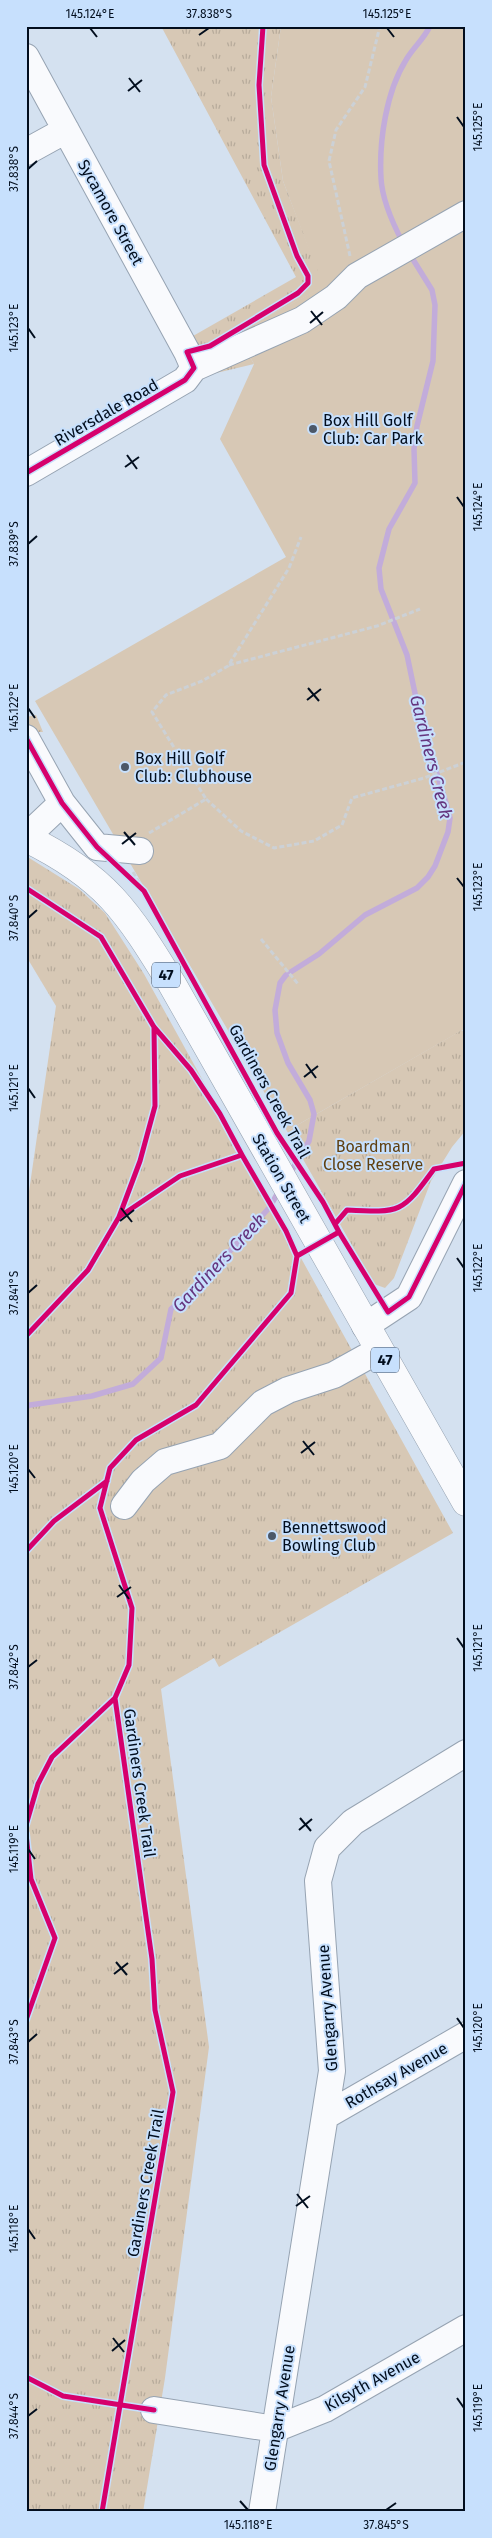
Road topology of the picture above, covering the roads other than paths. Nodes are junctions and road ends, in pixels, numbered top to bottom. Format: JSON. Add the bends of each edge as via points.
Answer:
{"nodes":[{"id":1,"x":26,"y":57,"type":"edge"},
{"id":2,"x":66,"y":130,"type":"junction"},
{"id":3,"x":26,"y":152,"type":"edge"},
{"id":4,"x":466,"y":214,"type":"edge"},
{"id":5,"x":194,"y":368,"type":"junction"},
{"id":6,"x":26,"y":473,"type":"edge"},
{"id":7,"x":26,"y":738,"type":"edge"},
{"id":8,"x":62,"y":803,"type":"junction"},
{"id":9,"x":26,"y":837,"type":"edge"},
{"id":10,"x":79,"y":867,"type":"junction"},
{"id":11,"x":463,"y":1195,"type":"edge"},
{"id":12,"x":365,"y":1326,"type":"junction"},
{"id":13,"x":379,"y":1350,"type":"junction"},
{"id":14,"x":464,"y":1495,"type":"edge"},
{"id":15,"x":124,"y":1506,"type":"dead end"},
{"id":16,"x":466,"y":1754,"type":"edge"},
{"id":17,"x":466,"y":2035,"type":"edge"},
{"id":18,"x":327,"y":2115,"type":"junction"},
{"id":19,"x":466,"y":2328,"type":"edge"},
{"id":20,"x":154,"y":2410,"type":"dead end"},
{"id":21,"x":275,"y":2429,"type":"junction"},
{"id":22,"x":262,"y":2512,"type":"edge"}],
"edges":[{"from":1,"to":2,"type":"street","name":"Sycamore Street"},
{"from":2,"to":3,"type":"street"},
{"from":2,"to":5,"type":"street","name":"Sycamore Street"},
{"from":4,"to":5,"type":"street","via":[[357,276],[336,297],[302,320]]},
{"from":5,"to":6,"type":"street","name":"Riversdale Road","via":[[185,380]]},
{"from":7,"to":8,"type":"street"},
{"from":8,"to":9,"type":"street","name":"Station Street"},
{"from":8,"to":10,"type":"street","via":[[121,855]]},
{"from":9,"to":10,"type":"main road","name":"Station Street","number":"47"},
{"from":10,"to":12,"type":"main road","name":"Station Street","number":"47","via":[[100,884],[139,931]]},
{"from":11,"to":12,"type":"street","via":[[409,1297]]},
{"from":12,"to":13,"type":"main road","name":"Station Street","number":"47"},
{"from":13,"to":14,"type":"main road","name":"Station Street","number":"47"},
{"from":13,"to":15,"type":"street","via":[[334,1375],[288,1390],[263,1403],[220,1446],[165,1462],[143,1480]]},
{"from":16,"to":18,"type":"street","name":"Glengarry Avenue","via":[[353,1822],[327,1848],[318,1881],[332,2071]]},
{"from":17,"to":18,"type":"street","name":"Rothsay Avenue"},
{"from":18,"to":21,"type":"street","name":"Glengarry Avenue"},
{"from":19,"to":21,"type":"street","name":"Kilsyth Avenue","via":[[325,2408]]},
{"from":20,"to":21,"type":"street"},
{"from":21,"to":22,"type":"street","name":"Glengarry Avenue"}]}
